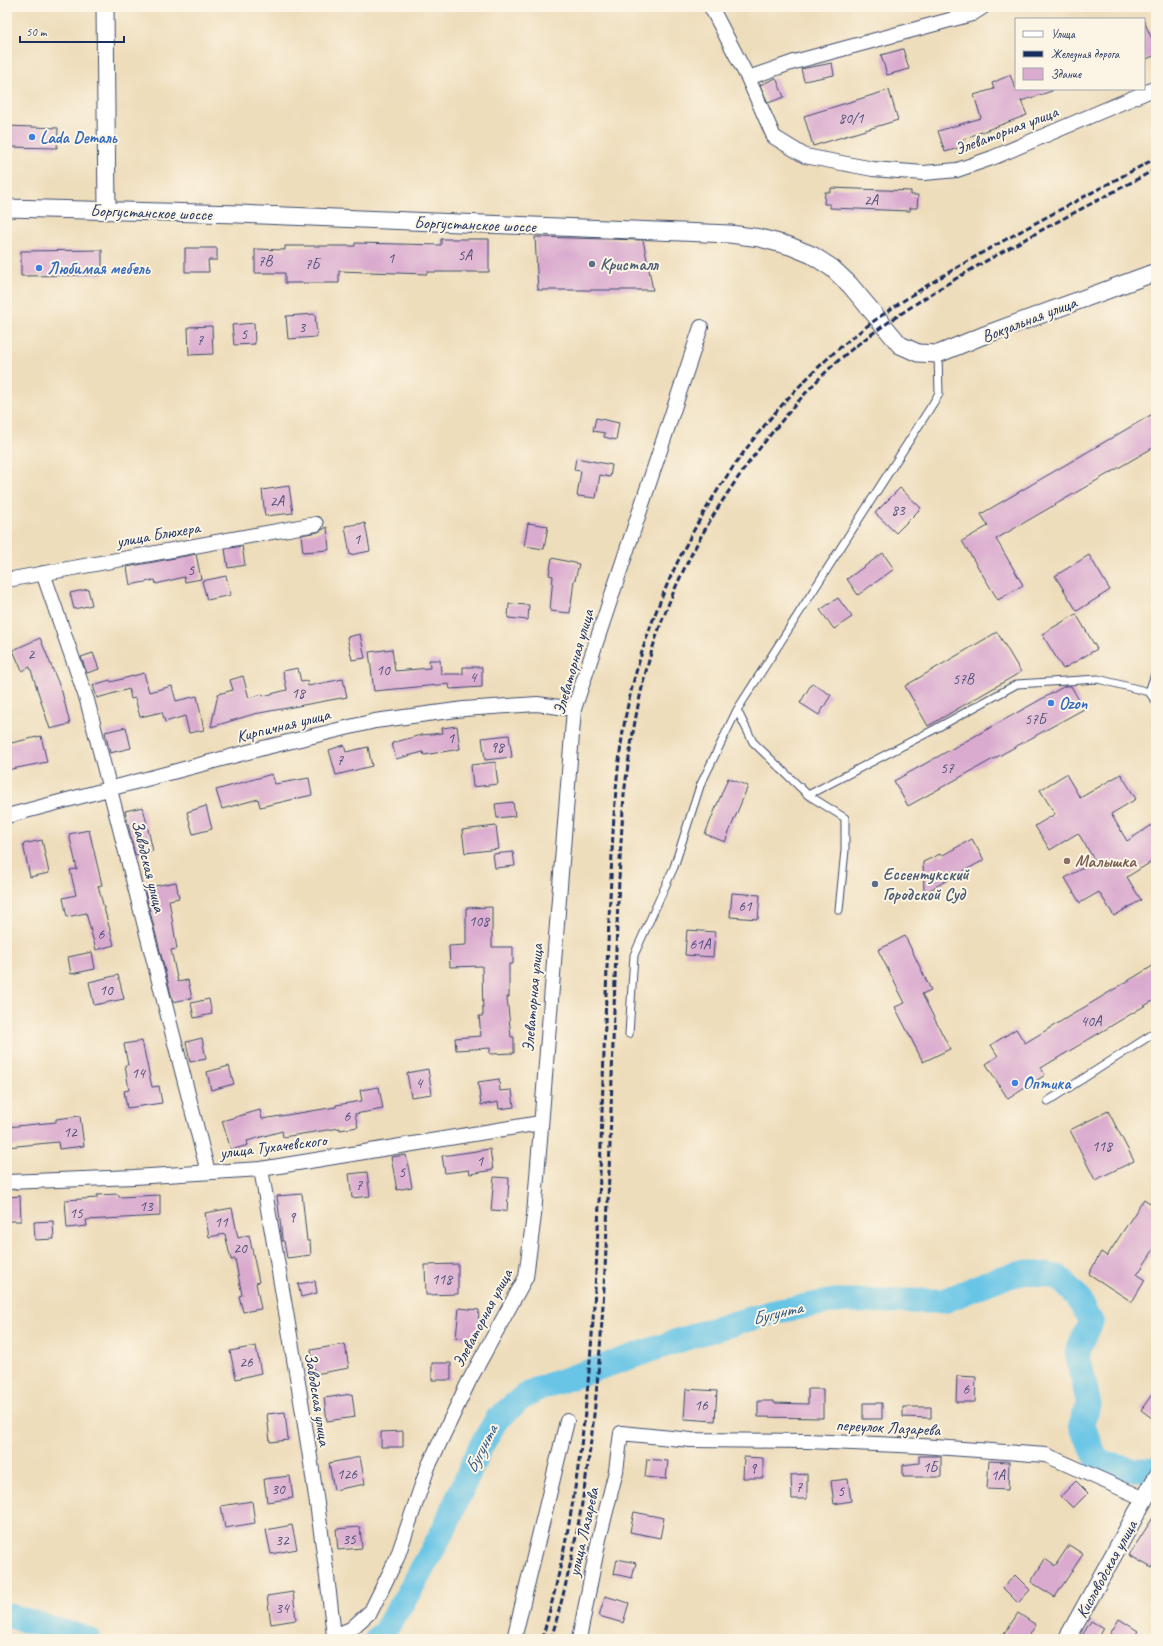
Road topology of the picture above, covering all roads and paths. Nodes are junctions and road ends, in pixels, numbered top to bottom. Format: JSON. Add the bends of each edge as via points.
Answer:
{"nodes":[{"id":1,"x":105,"y":7,"type":"edge"},
{"id":2,"x":711,"y":7,"type":"edge"},
{"id":3,"x":982,"y":7,"type":"edge"},
{"id":4,"x":748,"y":78,"type":"junction"},
{"id":5,"x":1156,"y":88,"type":"edge"},
{"id":6,"x":7,"y":208,"type":"edge"},
{"id":7,"x":107,"y":210,"type":"junction"},
{"id":8,"x":1156,"y":272,"type":"edge"},
{"id":9,"x":701,"y":327,"type":"dead end"},
{"id":10,"x":900,"y":345,"type":"joint"},
{"id":11,"x":938,"y":354,"type":"junction"},
{"id":12,"x":316,"y":524,"type":"dead end"},
{"id":13,"x":43,"y":573,"type":"junction"},
{"id":14,"x":7,"y":580,"type":"edge"},
{"id":15,"x":1156,"y":671,"type":"edge"},
{"id":16,"x":1149,"y":692,"type":"junction"},
{"id":17,"x":1156,"y":702,"type":"edge"},
{"id":18,"x":574,"y":709,"type":"junction"},
{"id":19,"x":737,"y":710,"type":"junction"},
{"id":20,"x":110,"y":789,"type":"junction"},
{"id":21,"x":808,"y":795,"type":"junction"},
{"id":22,"x":7,"y":816,"type":"edge"},
{"id":23,"x":839,"y":910,"type":"dead end"},
{"id":24,"x":1156,"y":1032,"type":"edge"},
{"id":25,"x":629,"y":1034,"type":"dead end"},
{"id":26,"x":1048,"y":1101,"type":"dead end"},
{"id":27,"x":540,"y":1123,"type":"junction"},
{"id":28,"x":261,"y":1169,"type":"junction"},
{"id":29,"x":208,"y":1172,"type":"junction"},
{"id":30,"x":7,"y":1182,"type":"edge"},
{"id":31,"x":567,"y":1421,"type":"dead end"},
{"id":32,"x":621,"y":1433,"type":"joint"},
{"id":33,"x":1156,"y":1478,"type":"edge"},
{"id":34,"x":1145,"y":1498,"type":"junction"},
{"id":35,"x":334,"y":1636,"type":"joint"},
{"id":36,"x":514,"y":1639,"type":"edge"},
{"id":37,"x":578,"y":1639,"type":"edge"},
{"id":38,"x":1067,"y":1639,"type":"edge"}],
"edges":[{"from":1,"to":7,"type":"street"},
{"from":2,"to":4,"type":"street","name":"Элеваторная улица"},
{"from":3,"to":4,"type":"street","via":[[972,14],[794,62]]},
{"from":4,"to":5,"type":"street","name":"Элеваторная улица","via":[[774,136],[805,156],[873,169],[924,173],[957,170],[992,158]]},
{"from":6,"to":7,"type":"street","name":"Боргустанское шоссе"},
{"from":7,"to":10,"type":"street","name":"Боргустанское шоссе","via":[[644,229],[760,238],[812,254],[832,268],[850,285]]},
{"from":8,"to":11,"type":"street","name":"Вокзальная улица"},
{"from":9,"to":18,"type":"street","name":"Элеваторная улица"},
{"from":10,"to":11,"type":"street","name":"Вокзальная улица","via":[[918,353]]},
{"from":11,"to":19,"type":"lane","via":[[939,394]]},
{"from":12,"to":13,"type":"street","name":"улица Блюхера"},
{"from":13,"to":14,"type":"street","name":"улица Блюхера"},
{"from":13,"to":20,"type":"street","name":"Заводская улица","via":[[87,700]]},
{"from":15,"to":16,"type":"lane"},
{"from":16,"to":17,"type":"lane"},
{"from":16,"to":21,"type":"lane","via":[[1098,679],[1018,684]]},
{"from":18,"to":20,"type":"street","name":"Кирпичная улица","via":[[537,704],[375,720]]},
{"from":18,"to":27,"type":"street","name":"Элеваторная улица"},
{"from":19,"to":21,"type":"lane","via":[[752,742]]},
{"from":19,"to":25,"type":"lane","via":[[700,786],[674,866],[634,955]]},
{"from":20,"to":22,"type":"street","name":"Кирпичная улица"},
{"from":20,"to":29,"type":"street","name":"Заводская улица"},
{"from":21,"to":23,"type":"lane","via":[[845,818],[845,850]]},
{"from":24,"to":26,"type":"lane"},
{"from":27,"to":28,"type":"street","name":"улица Тухачевского"},
{"from":27,"to":35,"type":"street","name":"Элеваторная улица","via":[[534,1215],[526,1277],[469,1381],[428,1467],[397,1558],[371,1611],[351,1629]]},
{"from":28,"to":29,"type":"street","name":"улица Тухачевского"},
{"from":28,"to":35,"type":"street","name":"Заводская улица","via":[[291,1341]]},
{"from":29,"to":30,"type":"street","name":"улица Тухачевского"},
{"from":31,"to":36,"type":"street"},
{"from":32,"to":34,"type":"street","name":"переулок Лазарева","via":[[691,1440],[929,1446],[1046,1455]]},
{"from":32,"to":37,"type":"street","name":"улица Лазарева","via":[[616,1471]]},
{"from":33,"to":34,"type":"street","name":"Кисловодская улица"},
{"from":34,"to":38,"type":"street","name":"Кисловодская улица"}]}
